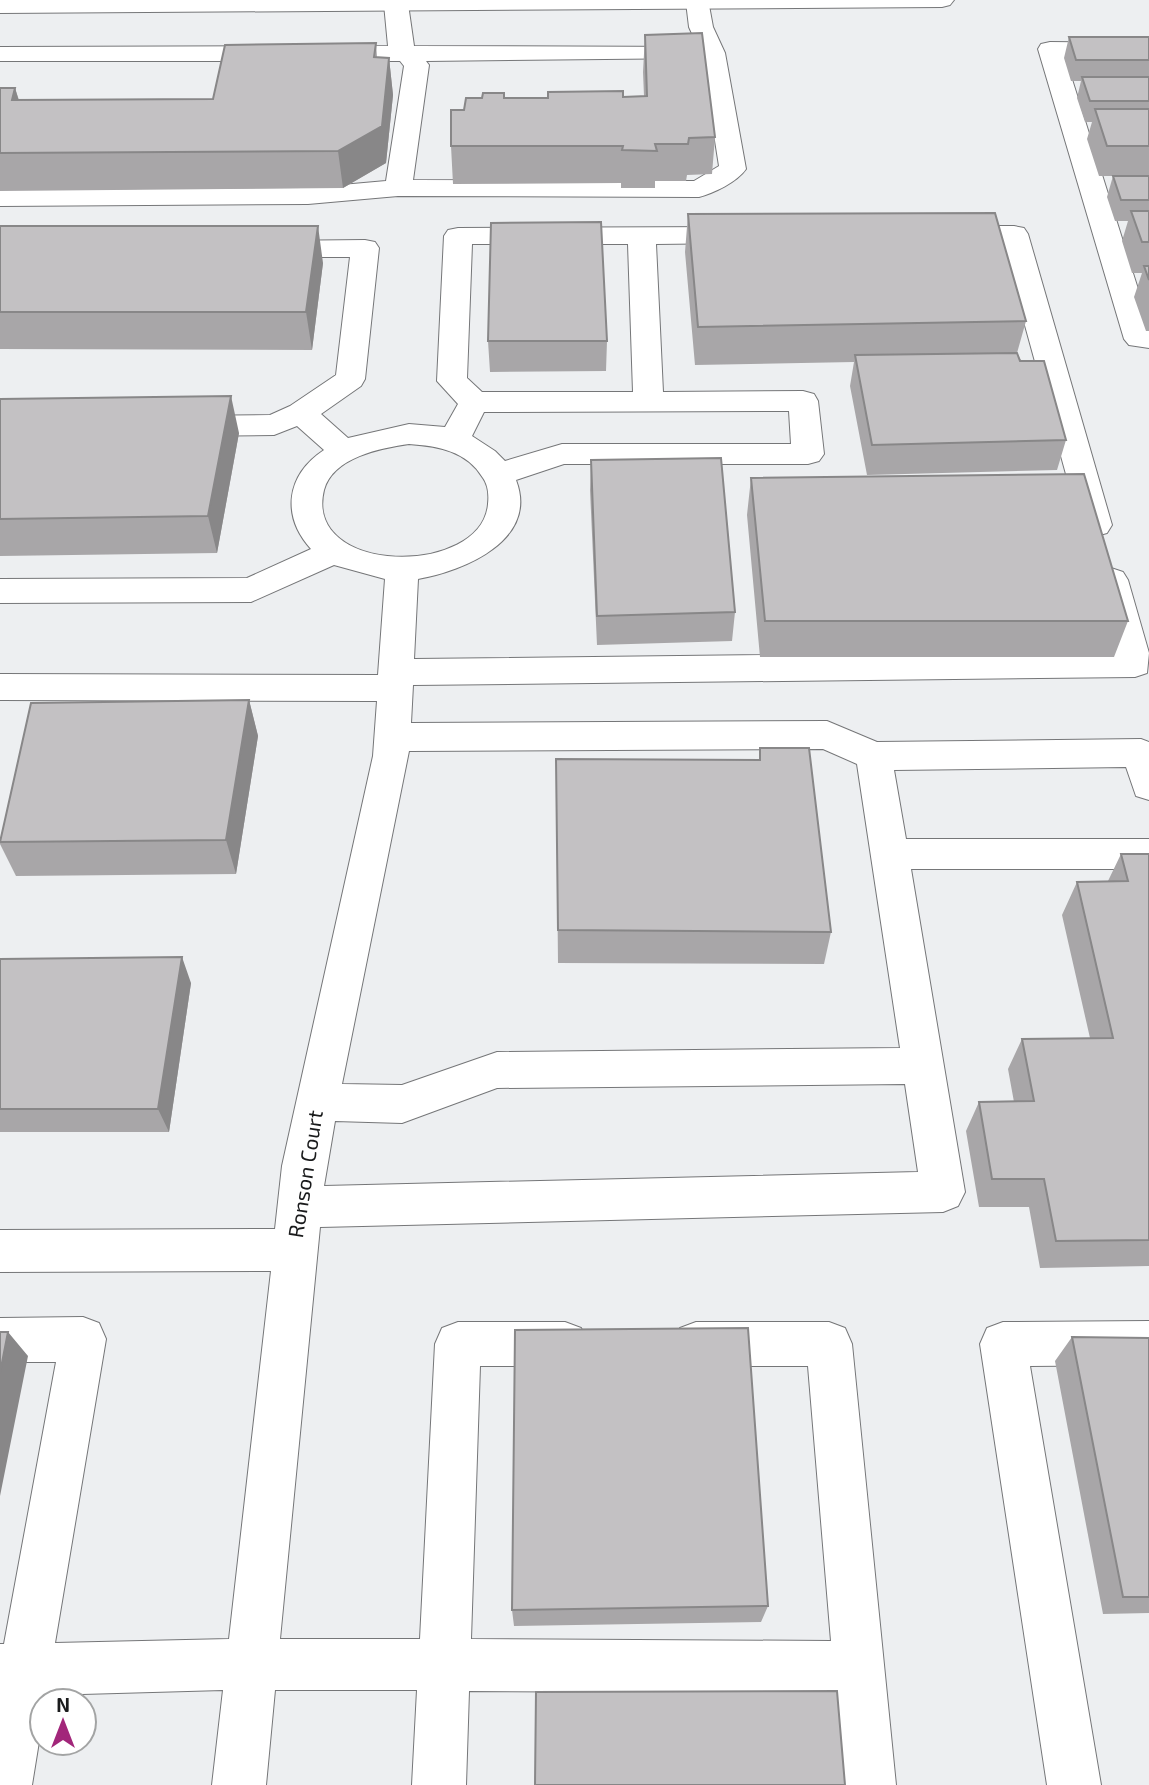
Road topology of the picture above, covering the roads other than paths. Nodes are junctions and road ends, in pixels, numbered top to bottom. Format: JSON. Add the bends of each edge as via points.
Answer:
{"nodes":[{"id":1,"x":942,"y":0,"type":"edge"},
{"id":2,"x":437,"y":2,"type":"edge"},
{"id":3,"x":489,"y":2,"type":"edge"},
{"id":4,"x":698,"y":2,"type":"junction"},
{"id":5,"x":396,"y":4,"type":"junction"},
{"id":6,"x":0,"y":6,"type":"edge"},
{"id":7,"x":1149,"y":50,"type":"edge"},
{"id":8,"x":407,"y":53,"type":"junction"},
{"id":9,"x":713,"y":53,"type":"junction"},
{"id":10,"x":0,"y":54,"type":"edge"},
{"id":11,"x":398,"y":188,"type":"junction"},
{"id":12,"x":0,"y":198,"type":"edge"},
{"id":13,"x":1106,"y":231,"type":"junction"},
{"id":14,"x":1138,"y":231,"type":"edge"},
{"id":15,"x":918,"y":234,"type":"edge"},
{"id":16,"x":642,"y":235,"type":"junction"},
{"id":17,"x":766,"y":235,"type":"edge"},
{"id":18,"x":243,"y":249,"type":"edge"},
{"id":19,"x":1136,"y":285,"type":"edge"},
{"id":20,"x":1149,"y":339,"type":"edge"},
{"id":21,"x":648,"y":401,"type":"junction"},
{"id":22,"x":474,"y":402,"type":"junction"},
{"id":23,"x":301,"y":412,"type":"junction"},
{"id":24,"x":150,"y":426,"type":"edge"},
{"id":25,"x":454,"y":440,"type":"junction"},
{"id":26,"x":344,"y":451,"type":"junction"},
{"id":27,"x":499,"y":474,"type":"junction"},
{"id":28,"x":335,"y":551,"type":"junction"},
{"id":29,"x":402,"y":569,"type":"junction"},
{"id":30,"x":0,"y":591,"type":"edge"},
{"id":31,"x":396,"y":680,"type":"junction"},
{"id":32,"x":0,"y":687,"type":"edge"},
{"id":33,"x":393,"y":737,"type":"junction"},
{"id":34,"x":874,"y":756,"type":"junction"},
{"id":35,"x":1149,"y":786,"type":"edge"},
{"id":36,"x":889,"y":854,"type":"junction"},
{"id":37,"x":1149,"y":854,"type":"edge"},
{"id":38,"x":922,"y":1066,"type":"junction"},
{"id":39,"x":317,"y":1102,"type":"junction"},
{"id":40,"x":299,"y":1207,"type":"junction"},
{"id":41,"x":0,"y":1251,"type":"edge"},
{"id":42,"x":295,"y":1251,"type":"junction"},
{"id":43,"x":0,"y":1340,"type":"edge"},
{"id":44,"x":1149,"y":1343,"type":"edge"},
{"id":45,"x":252,"y":1664,"type":"junction"},
{"id":46,"x":444,"y":1665,"type":"junction"},
{"id":47,"x":858,"y":1667,"type":"junction"},
{"id":48,"x":13,"y":1670,"type":"edge"},
{"id":49,"x":5,"y":1785,"type":"edge"},
{"id":50,"x":239,"y":1785,"type":"edge"},
{"id":51,"x":439,"y":1785,"type":"edge"},
{"id":52,"x":869,"y":1785,"type":"edge"},
{"id":53,"x":1074,"y":1785,"type":"edge"}],
"edges":[{"from":1,"to":4,"type":"street"},
{"from":2,"to":3,"type":"street"},
{"from":2,"to":5,"type":"street"},
{"from":3,"to":4,"type":"street"},
{"from":4,"to":9,"type":"street","via":[[701,27]]},
{"from":5,"to":6,"type":"street"},
{"from":5,"to":8,"type":"street","via":[[400,45]]},
{"from":7,"to":13,"type":"street","via":[[1050,49],[1075,92],[1103,186]]},
{"from":8,"to":9,"type":"street"},
{"from":8,"to":10,"type":"street"},
{"from":8,"to":11,"type":"street","via":[[417,65]]},
{"from":9,"to":11,"type":"street","via":[[733,169],[699,189]]},
{"from":11,"to":12,"type":"street","via":[[308,196]]},
{"from":13,"to":14,"type":"street"},
{"from":13,"to":19,"type":"street"},
{"from":15,"to":31,"type":"street","via":[[1014,234],[1135,664]]},
{"from":16,"to":17,"type":"street"},
{"from":16,"to":21,"type":"street"},
{"from":16,"to":22,"type":"street","via":[[458,236],[452,381]]},
{"from":18,"to":23,"type":"street","via":[[365,248],[350,379]]},
{"from":19,"to":20,"type":"street","via":[[1139,339]]},
{"from":21,"to":22,"type":"street"},
{"from":21,"to":27,"type":"street","via":[[803,401],[808,454],[562,454]]},
{"from":22,"to":25,"type":"street"},
{"from":23,"to":24,"type":"street","via":[[274,425]]},
{"from":23,"to":26,"type":"street"},
{"from":25,"to":26,"type":"street","via":[[432,435],[386,436]]},
{"from":25,"to":27,"type":"street","via":[[488,460]]},
{"from":26,"to":28,"type":"street","via":[[315,477],[307,492],[310,524]]},
{"from":27,"to":29,"type":"street","via":[[504,506],[487,537],[450,560]]},
{"from":28,"to":29,"type":"street","via":[[355,561]]},
{"from":28,"to":30,"type":"street","via":[[251,590]]},
{"from":29,"to":31,"type":"street","name":"Ronson Court"},
{"from":31,"to":32,"type":"street"},
{"from":31,"to":33,"type":"street","name":"Ronson Court"},
{"from":33,"to":34,"type":"street","via":[[827,735]]},
{"from":33,"to":39,"type":"street","name":"Ronson Court"},
{"from":34,"to":35,"type":"street","via":[[1140,753]]},
{"from":34,"to":36,"type":"street"},
{"from":36,"to":37,"type":"street"},
{"from":36,"to":38,"type":"street"},
{"from":38,"to":39,"type":"street","via":[[497,1070],[402,1104]]},
{"from":38,"to":40,"type":"street","via":[[943,1192]]},
{"from":39,"to":40,"type":"street","name":"Ronson Court"},
{"from":40,"to":42,"type":"street","name":"Ronson Court"},
{"from":41,"to":42,"type":"street"},
{"from":42,"to":45,"type":"street","name":"Ronson Court"},
{"from":43,"to":48,"type":"street","via":[[83,1339]]},
{"from":44,"to":53,"type":"street","via":[[1003,1343]]},
{"from":45,"to":46,"type":"street"},
{"from":45,"to":48,"type":"street"},
{"from":45,"to":50,"type":"street","name":"Ronson Court"},
{"from":46,"to":47,"type":"street"},
{"from":46,"to":47,"type":"street","via":[[458,1343],[829,1345]]},
{"from":46,"to":51,"type":"street"},
{"from":47,"to":52,"type":"street"},
{"from":48,"to":49,"type":"street"}]}
